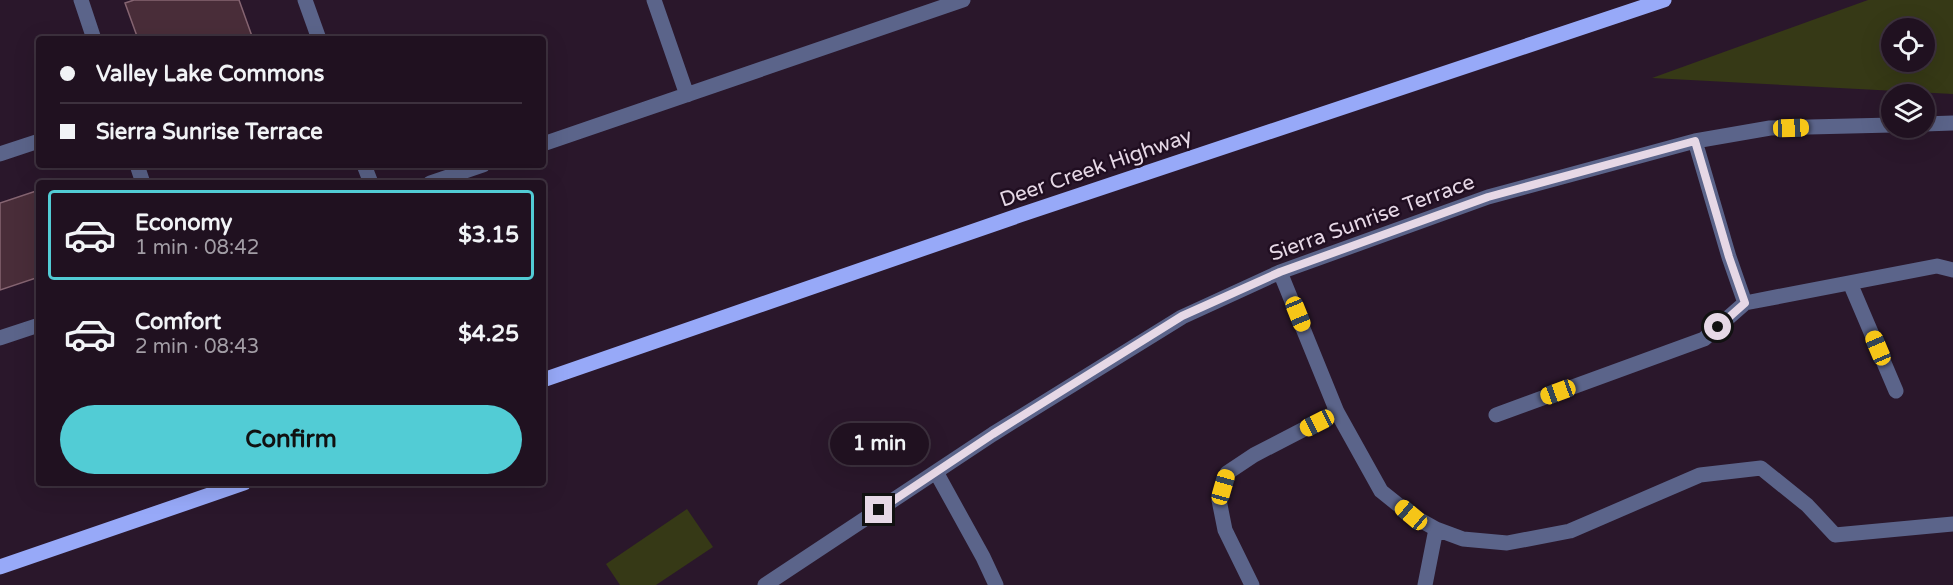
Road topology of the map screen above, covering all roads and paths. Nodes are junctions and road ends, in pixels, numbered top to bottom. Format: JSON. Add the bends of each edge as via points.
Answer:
{"nodes":[{"id":1,"x":81,"y":0,"type":"edge"},
{"id":2,"x":306,"y":0,"type":"edge"},
{"id":3,"x":654,"y":0,"type":"edge"},
{"id":4,"x":963,"y":0,"type":"edge"},
{"id":5,"x":1664,"y":0,"type":"edge"},
{"id":6,"x":93,"y":36,"type":"edge"},
{"id":7,"x":318,"y":36,"type":"edge"},
{"id":8,"x":687,"y":95,"type":"junction"},
{"id":9,"x":1953,"y":123,"type":"edge"},
{"id":10,"x":1935,"y":124,"type":"edge"},
{"id":11,"x":1881,"y":125,"type":"edge"},
{"id":12,"x":1695,"y":141,"type":"junction"},
{"id":13,"x":36,"y":142,"type":"edge"},
{"id":14,"x":546,"y":143,"type":"edge"},
{"id":15,"x":0,"y":154,"type":"edge"},
{"id":16,"x":474,"y":168,"type":"edge"},
{"id":17,"x":439,"y":180,"type":"edge"},
{"id":18,"x":1953,"y":270,"type":"edge"},
{"id":19,"x":1280,"y":272,"type":"junction"},
{"id":20,"x":1850,"y":283,"type":"junction"},
{"id":21,"x":1745,"y":303,"type":"junction"},
{"id":22,"x":36,"y":326,"type":"edge"},
{"id":23,"x":0,"y":338,"type":"edge"},
{"id":24,"x":546,"y":379,"type":"edge"},
{"id":25,"x":1896,"y":391,"type":"dead end"},
{"id":26,"x":1337,"y":412,"type":"junction"},
{"id":27,"x":1496,"y":415,"type":"dead end"},
{"id":28,"x":936,"y":472,"type":"junction"},
{"id":29,"x":235,"y":486,"type":"edge"},
{"id":30,"x":1953,"y":524,"type":"edge"},
{"id":31,"x":1436,"y":529,"type":"junction"},
{"id":32,"x":0,"y":567,"type":"edge"},
{"id":33,"x":765,"y":585,"type":"edge"},
{"id":34,"x":996,"y":585,"type":"edge"},
{"id":35,"x":1252,"y":585,"type":"edge"},
{"id":36,"x":1425,"y":585,"type":"edge"}],
"edges":[{"from":1,"to":6,"type":"street"},
{"from":2,"to":7,"type":"street"},
{"from":3,"to":8,"type":"street"},
{"from":4,"to":8,"type":"street"},
{"from":5,"to":24,"type":"main road","name":"Deer Creek Highway","via":[[1020,215]]},
{"from":8,"to":14,"type":"street"},
{"from":9,"to":10,"type":"street"},
{"from":11,"to":12,"type":"street","name":"Sierra Sunrise Terrace","via":[[1770,128]]},
{"from":12,"to":19,"type":"street","name":"Sierra Sunrise Terrace","via":[[1488,197]]},
{"from":12,"to":21,"type":"street"},
{"from":13,"to":15,"type":"street"},
{"from":16,"to":17,"type":"street"},
{"from":18,"to":20,"type":"street","via":[[1937,266]]},
{"from":19,"to":26,"type":"street"},
{"from":19,"to":28,"type":"street","name":"Sierra Sunrise Terrace","via":[[1182,316]]},
{"from":20,"to":21,"type":"street"},
{"from":20,"to":25,"type":"street"},
{"from":21,"to":27,"type":"street","via":[[1704,339]]},
{"from":22,"to":23,"type":"street"},
{"from":26,"to":31,"type":"street","via":[[1381,490],[1411,515]]},
{"from":26,"to":35,"type":"street","via":[[1227,473],[1219,500],[1225,530]]},
{"from":28,"to":33,"type":"street","name":"Sierra Sunrise Terrace"},
{"from":28,"to":34,"type":"street"},
{"from":29,"to":32,"type":"main road"},
{"from":30,"to":31,"type":"street","via":[[1835,535],[1807,505],[1761,468],[1700,475],[1570,531],[1507,543],[1463,539]]},
{"from":31,"to":36,"type":"street"}]}
